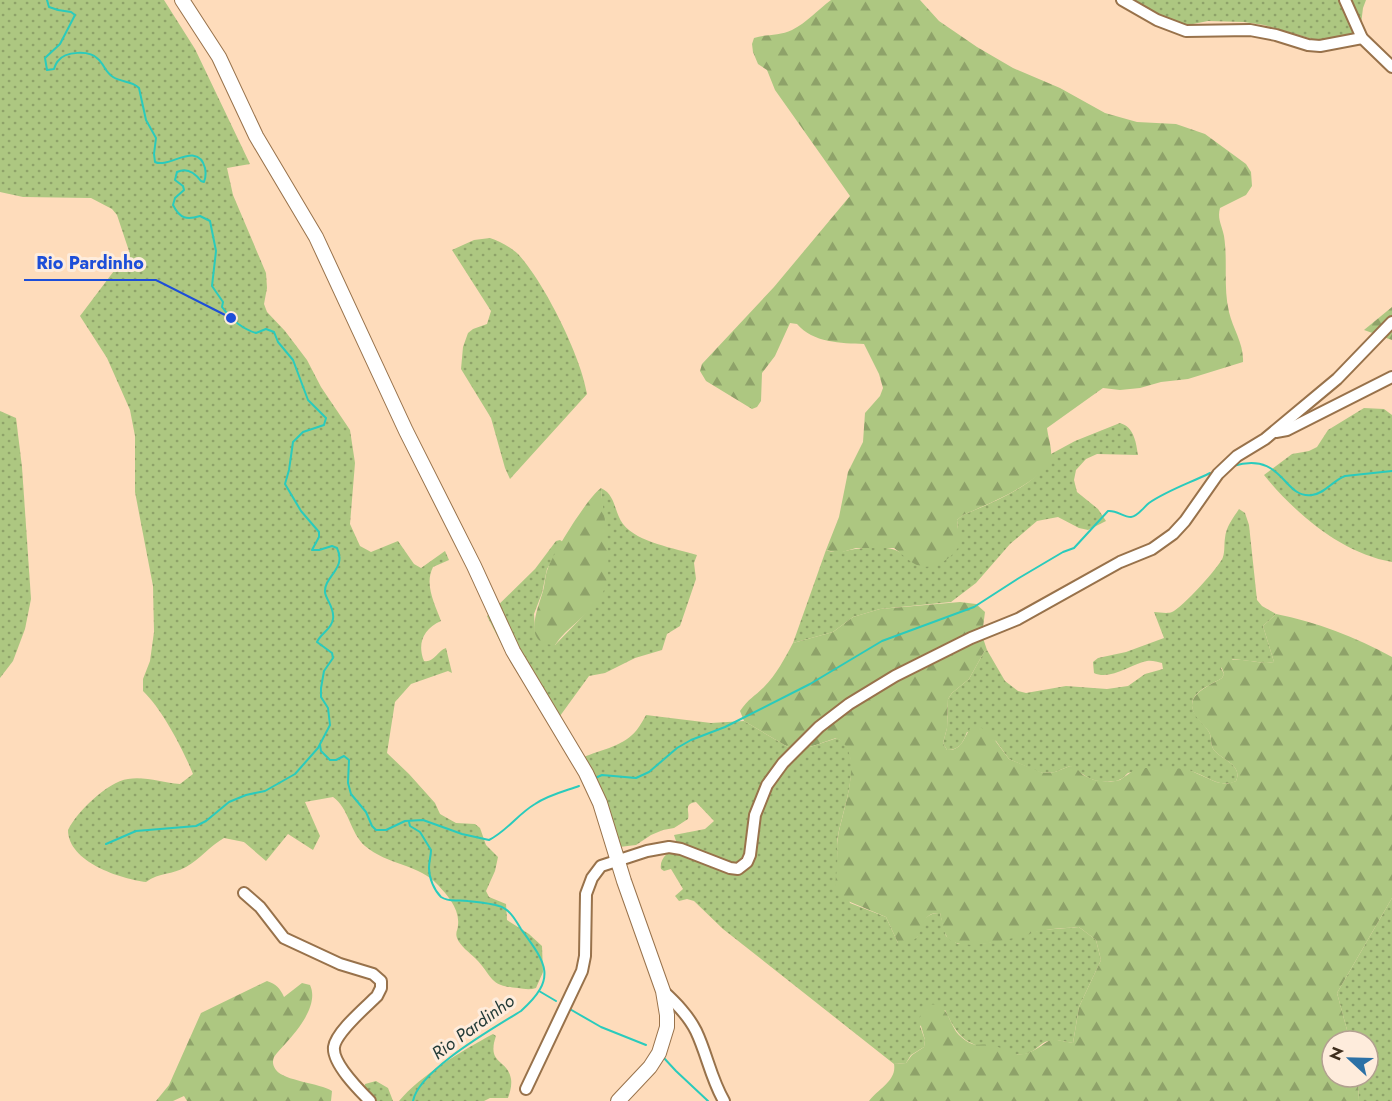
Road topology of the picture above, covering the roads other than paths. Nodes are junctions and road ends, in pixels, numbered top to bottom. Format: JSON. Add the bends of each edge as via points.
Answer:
{"nodes":[{"id":1,"x":182,"y":0,"type":"edge"},
{"id":2,"x":1122,"y":0,"type":"edge"},
{"id":3,"x":1345,"y":0,"type":"edge"},
{"id":4,"x":1362,"y":38,"type":"junction"},
{"id":5,"x":1392,"y":67,"type":"edge"},
{"id":6,"x":1392,"y":322,"type":"edge"},
{"id":7,"x":1392,"y":377,"type":"edge"},
{"id":8,"x":1273,"y":433,"type":"junction"},
{"id":9,"x":618,"y":861,"type":"junction"},
{"id":10,"x":244,"y":893,"type":"dead end"},
{"id":11,"x":663,"y":991,"type":"junction"},
{"id":12,"x":526,"y":1089,"type":"dead end"},
{"id":13,"x":370,"y":1101,"type":"edge"},
{"id":14,"x":618,"y":1101,"type":"edge"},
{"id":15,"x":724,"y":1101,"type":"edge"}],
"edges":[{"from":1,"to":9,"type":"main road","via":[[219,57],[256,136],[316,237],[513,651],[586,773]]},
{"from":2,"to":4,"type":"street","via":[[1186,31],[1250,30],[1320,46]]},
{"from":3,"to":4,"type":"street"},
{"from":4,"to":5,"type":"street"},
{"from":6,"to":8,"type":"street","via":[[1337,379]]},
{"from":7,"to":8,"type":"street","via":[[1287,430]]},
{"from":8,"to":9,"type":"street","via":[[1237,456],[1218,474],[1185,521],[1152,549],[1120,562],[1018,619],[895,676],[819,727],[767,785],[755,815],[750,855],[742,867],[730,868],[669,848]]},
{"from":9,"to":11,"type":"main road"},
{"from":9,"to":12,"type":"street","via":[[601,866],[588,887],[582,971]]},
{"from":10,"to":13,"type":"street","via":[[284,938],[340,964],[373,974],[381,981],[377,996],[334,1046],[346,1074]]},
{"from":11,"to":14,"type":"main road","via":[[667,1027],[662,1046],[650,1067]]},
{"from":11,"to":15,"type":"street","via":[[692,1024]]}]}
